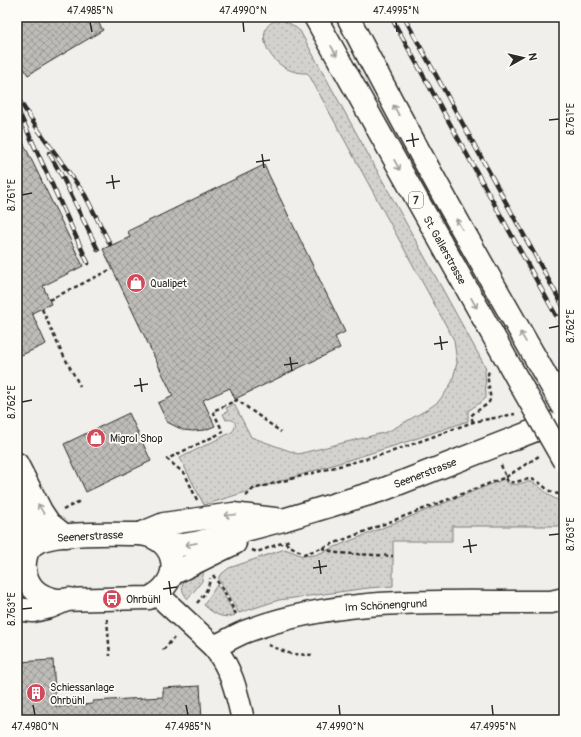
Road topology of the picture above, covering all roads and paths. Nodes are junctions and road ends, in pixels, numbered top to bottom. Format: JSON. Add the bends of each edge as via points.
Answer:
{"nodes":[{"id":1,"x":315,"y":17,"type":"edge"},
{"id":2,"x":348,"y":17,"type":"edge"},
{"id":3,"x":112,"y":269,"type":"dead end"},
{"id":4,"x":49,"y":300,"type":"dead end"},
{"id":5,"x":42,"y":309,"type":"dead end"},
{"id":6,"x":491,"y":367,"type":"dead end"},
{"id":7,"x":80,"y":386,"type":"dead end"},
{"id":8,"x":564,"y":408,"type":"edge"},
{"id":9,"x":521,"y":412,"type":"dead end"},
{"id":10,"x":564,"y":419,"type":"edge"},
{"id":11,"x":473,"y":422,"type":"junction"},
{"id":12,"x":281,"y":432,"type":"dead end"},
{"id":13,"x":554,"y":457,"type":"edge"},
{"id":14,"x":500,"y":463,"type":"dead end"},
{"id":15,"x":17,"y":464,"type":"edge"},
{"id":16,"x":506,"y":477,"type":"junction"},
{"id":17,"x":560,"y":494,"type":"dead end"},
{"id":18,"x":244,"y":498,"type":"dead end"},
{"id":19,"x":17,"y":500,"type":"edge"},
{"id":20,"x":80,"y":501,"type":"dead end"},
{"id":21,"x":199,"y":502,"type":"dead end"},
{"id":22,"x":60,"y":513,"type":"dead end"},
{"id":23,"x":283,"y":520,"type":"junction"},
{"id":24,"x":140,"y":534,"type":"junction"},
{"id":25,"x":65,"y":536,"type":"junction"},
{"id":26,"x":163,"y":543,"type":"junction"},
{"id":27,"x":322,"y":548,"type":"junction"},
{"id":28,"x":257,"y":552,"type":"dead end"},
{"id":29,"x":25,"y":556,"type":"edge"},
{"id":30,"x":392,"y":556,"type":"dead end"},
{"id":31,"x":172,"y":574,"type":"junction"},
{"id":32,"x":26,"y":590,"type":"edge"},
{"id":33,"x":157,"y":594,"type":"junction"},
{"id":34,"x":69,"y":599,"type":"junction"},
{"id":35,"x":564,"y":599,"type":"edge"},
{"id":36,"x":197,"y":603,"type":"dead end"},
{"id":37,"x":17,"y":610,"type":"edge"},
{"id":38,"x":106,"y":616,"type":"dead end"},
{"id":39,"x":238,"y":618,"type":"dead end"},
{"id":40,"x":179,"y":643,"type":"dead end"},
{"id":41,"x":262,"y":643,"type":"dead end"},
{"id":42,"x":214,"y":647,"type":"junction"},
{"id":43,"x":163,"y":650,"type":"dead end"},
{"id":44,"x":312,"y":655,"type":"dead end"},
{"id":45,"x":110,"y":656,"type":"dead end"},
{"id":46,"x":243,"y":720,"type":"edge"}],
"edges":[{"from":1,"to":13,"type":"main road","name":"St. Gallerstrasse","number":"7","one_way":true,"bridge":true,"via":[[519,382]]},
{"from":8,"to":2,"type":"main road","number":"7","one_way":true,"bridge":true,"via":[[436,184]]},
{"from":3,"to":4,"type":"path"},
{"from":5,"to":7,"type":"path"},
{"from":6,"to":11,"type":"path","via":[[487,376],[490,399],[471,416]]},
{"from":9,"to":11,"type":"path"},
{"from":10,"to":23,"type":"main road","name":"Seenerstrasse","via":[[382,490]]},
{"from":11,"to":18,"type":"path","via":[[388,453],[253,489]]},
{"from":12,"to":21,"type":"path","via":[[237,400],[213,411],[223,432],[167,460],[185,474]]},
{"from":13,"to":16,"type":"path","via":[[538,456]]},
{"from":14,"to":16,"type":"path"},
{"from":25,"to":15,"type":"main road","one_way":true,"via":[[41,511]]},
{"from":16,"to":17,"type":"path","via":[[510,482],[536,480],[552,493]]},
{"from":16,"to":27,"type":"path"},
{"from":19,"to":29,"type":"main road","via":[[26,518]]},
{"from":20,"to":22,"type":"path"},
{"from":23,"to":24,"type":"main road","name":"Seenerstrasse","one_way":true,"via":[[233,514],[164,524]]},
{"from":23,"to":26,"type":"main road","name":"Seenerstrasse","one_way":true,"via":[[182,545]]},
{"from":23,"to":31,"type":"main road","name":"Seenerstrasse"},
{"from":24,"to":25,"type":"main road","name":"Seenerstrasse"},
{"from":24,"to":26,"type":"main road","name":"Seenerstrasse","via":[[156,538]]},
{"from":25,"to":29,"type":"main road","name":"Seenerstrasse","via":[[49,538]]},
{"from":26,"to":31,"type":"main road","via":[[172,557]]},
{"from":27,"to":28,"type":"path","via":[[304,554],[285,542]]},
{"from":27,"to":30,"type":"path","via":[[337,553]]},
{"from":29,"to":32,"type":"main road","via":[[24,567],[29,584]]},
{"from":31,"to":33,"type":"main road","via":[[164,589]]},
{"from":32,"to":34,"type":"main road","via":[[49,598]]},
{"from":33,"to":34,"type":"main road","via":[[141,599]]},
{"from":33,"to":42,"type":"main road"},
{"from":34,"to":37,"type":"main road","via":[[33,611]]},
{"from":35,"to":42,"type":"main road","name":"Im Schönengrund","via":[[551,602],[399,602],[345,607],[294,616],[246,632]]},
{"from":36,"to":39,"type":"path","via":[[209,584],[210,572]]},
{"from":38,"to":45,"type":"path"},
{"from":40,"to":43,"type":"path","via":[[174,638]]},
{"from":41,"to":44,"type":"path","via":[[291,654]]},
{"from":42,"to":46,"type":"main road","via":[[222,656],[231,675]]}]}
